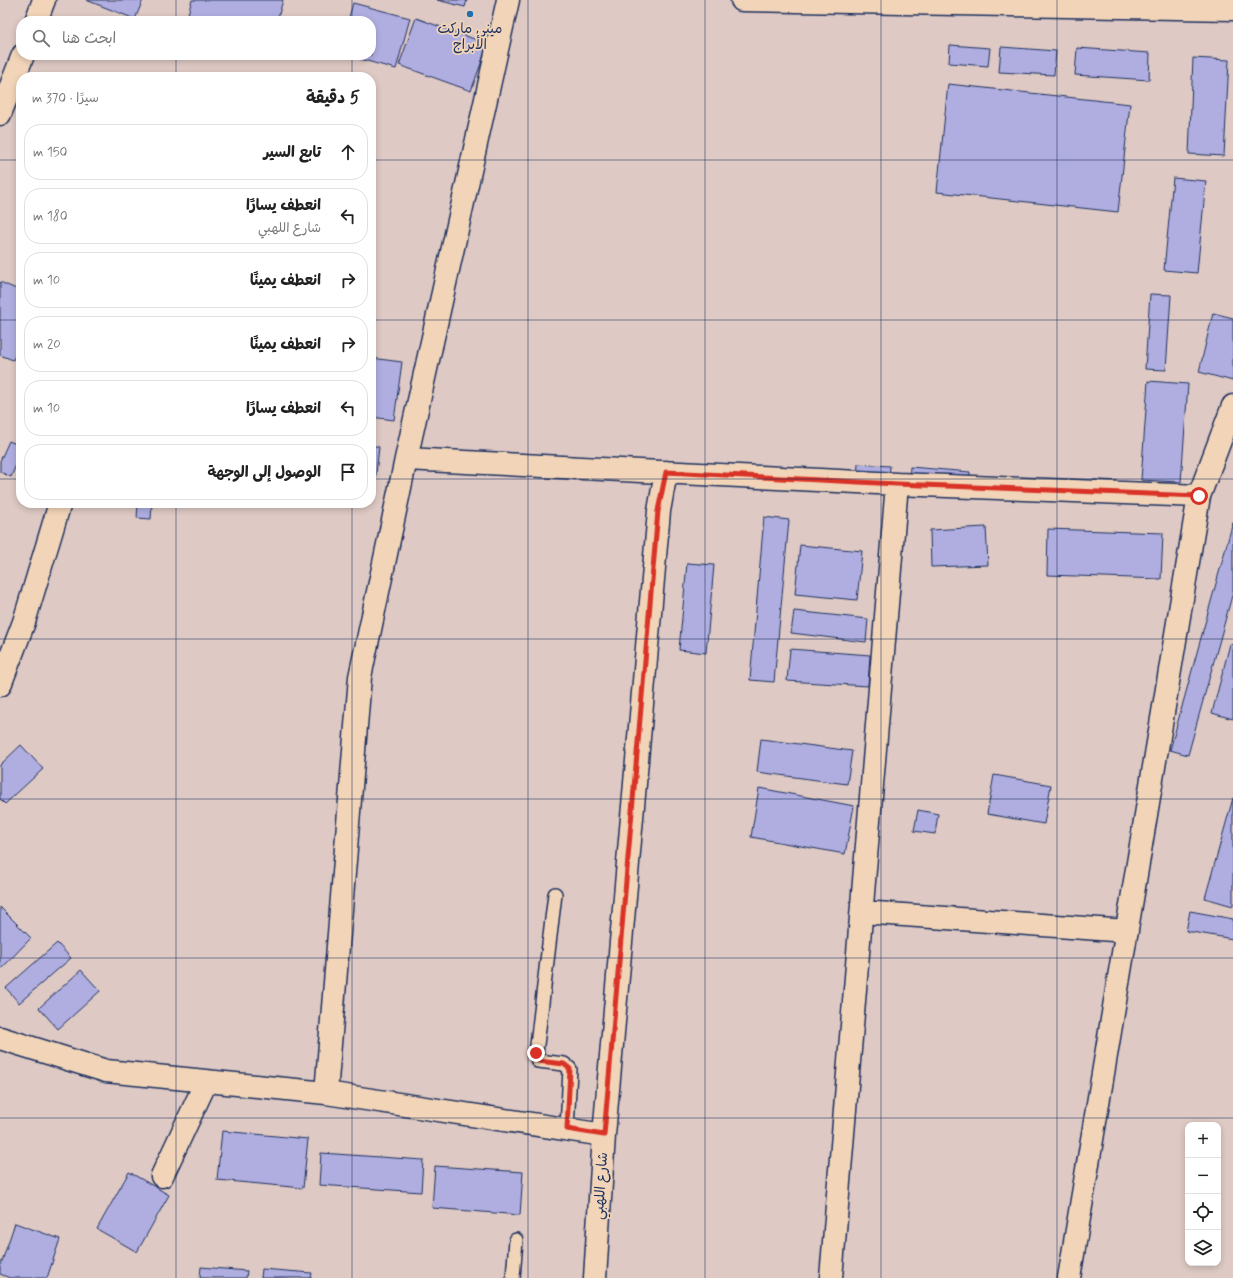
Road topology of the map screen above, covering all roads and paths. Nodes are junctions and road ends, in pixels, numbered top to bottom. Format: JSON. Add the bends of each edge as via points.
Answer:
{"nodes":[{"id":1,"x":44,"y":0,"type":"edge"},
{"id":2,"x":508,"y":0,"type":"edge"},
{"id":3,"x":741,"y":0,"type":"edge"},
{"id":4,"x":1233,"y":9,"type":"edge"},
{"id":5,"x":38,"y":16,"type":"edge"},
{"id":6,"x":21,"y":60,"type":"edge"},
{"id":7,"x":16,"y":72,"type":"edge"},
{"id":8,"x":16,"y":73,"type":"edge"},
{"id":9,"x":0,"y":114,"type":"edge"},
{"id":10,"x":1233,"y":406,"type":"edge"},
{"id":11,"x":406,"y":459,"type":"junction"},
{"id":12,"x":666,"y":472,"type":"junction"},
{"id":13,"x":897,"y":484,"type":"junction"},
{"id":14,"x":1199,"y":496,"type":"junction"},
{"id":15,"x":58,"y":508,"type":"edge"},
{"id":16,"x":0,"y":685,"type":"edge"},
{"id":17,"x":555,"y":894,"type":"dead end"},
{"id":18,"x":862,"y":912,"type":"junction"},
{"id":19,"x":1127,"y":931,"type":"junction"},
{"id":20,"x":0,"y":1038,"type":"edge"},
{"id":21,"x":206,"y":1082,"type":"junction"},
{"id":22,"x":326,"y":1093,"type":"junction"},
{"id":23,"x":567,"y":1129,"type":"junction"},
{"id":24,"x":604,"y":1135,"type":"junction"},
{"id":25,"x":162,"y":1176,"type":"dead end"},
{"id":26,"x":516,"y":1240,"type":"dead end"},
{"id":27,"x":513,"y":1278,"type":"edge"},
{"id":28,"x":595,"y":1278,"type":"edge"},
{"id":29,"x":832,"y":1278,"type":"edge"},
{"id":30,"x":1069,"y":1278,"type":"edge"}],
"edges":[{"from":1,"to":5,"type":"street"},
{"from":2,"to":11,"type":"street"},
{"from":3,"to":4,"type":"street"},
{"from":6,"to":7,"type":"street"},
{"from":8,"to":9,"type":"street"},
{"from":10,"to":14,"type":"street"},
{"from":11,"to":12,"type":"street"},
{"from":11,"to":22,"type":"street","via":[[360,677]]},
{"from":12,"to":13,"type":"street"},
{"from":12,"to":24,"type":"street","name":"شارع اللهبي","via":[[658,511]]},
{"from":13,"to":14,"type":"street"},
{"from":13,"to":18,"type":"street"},
{"from":14,"to":19,"type":"street"},
{"from":15,"to":16,"type":"street","via":[[24,622]]},
{"from":17,"to":23,"type":"lane","via":[[536,1053],[538,1061],[564,1064],[570,1069]]},
{"from":18,"to":19,"type":"street"},
{"from":18,"to":29,"type":"street"},
{"from":19,"to":30,"type":"street"},
{"from":20,"to":21,"type":"street","via":[[106,1071]]},
{"from":21,"to":22,"type":"street"},
{"from":21,"to":25,"type":"street"},
{"from":22,"to":23,"type":"street"},
{"from":23,"to":24,"type":"street"},
{"from":24,"to":28,"type":"street","name":"شارع اللهبي"},
{"from":26,"to":27,"type":"lane"}]}
